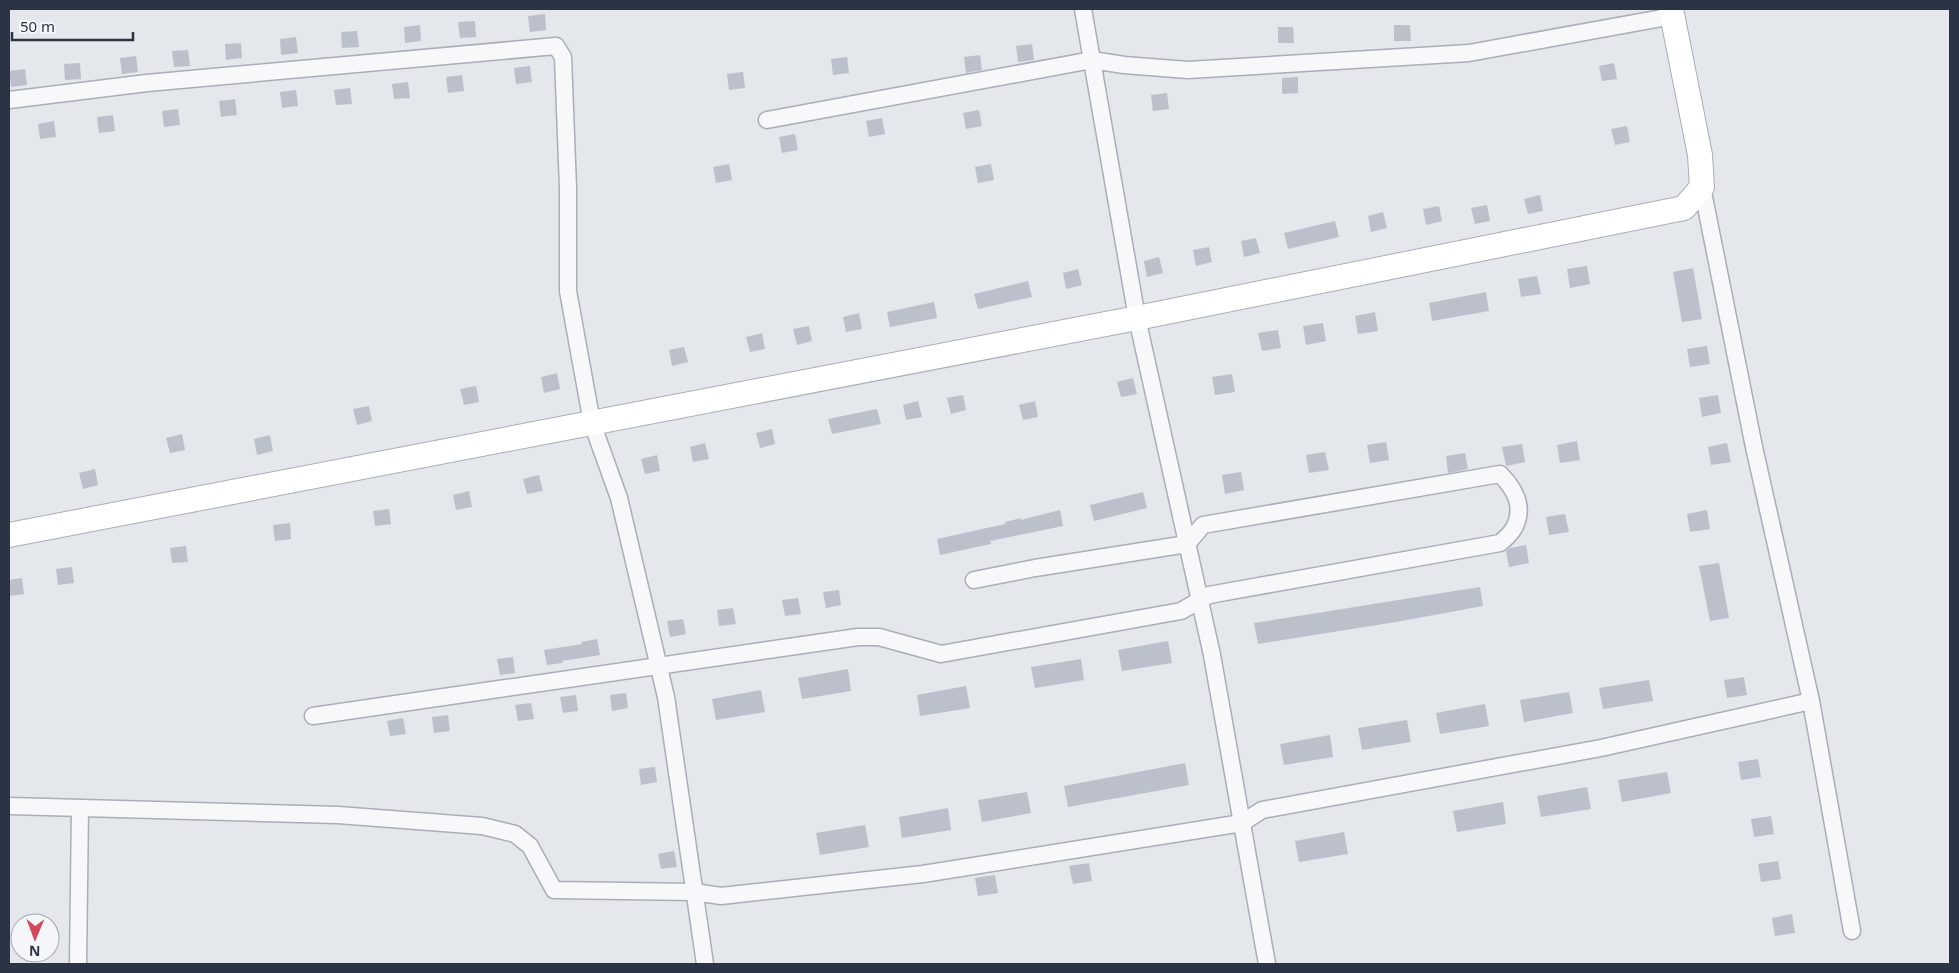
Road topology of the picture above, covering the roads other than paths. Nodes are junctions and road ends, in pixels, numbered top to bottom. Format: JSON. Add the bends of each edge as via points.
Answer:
{"nodes":[{"id":1,"x":1084,"y":9,"type":"edge"},
{"id":2,"x":1672,"y":12,"type":"edge"},
{"id":3,"x":1092,"y":60,"type":"junction"},
{"id":4,"x":9,"y":100,"type":"edge"},
{"id":5,"x":767,"y":120,"type":"dead end"},
{"id":6,"x":1702,"y":187,"type":"junction"},
{"id":7,"x":1137,"y":318,"type":"junction"},
{"id":8,"x":592,"y":423,"type":"junction"},
{"id":9,"x":9,"y":535,"type":"edge"},
{"id":10,"x":1187,"y":544,"type":"junction"},
{"id":11,"x":974,"y":580,"type":"dead end"},
{"id":12,"x":1200,"y":602,"type":"junction"},
{"id":13,"x":659,"y":668,"type":"junction"},
{"id":14,"x":1811,"y":701,"type":"junction"},
{"id":15,"x":313,"y":716,"type":"dead end"},
{"id":16,"x":9,"y":806,"type":"edge"},
{"id":17,"x":80,"y":808,"type":"junction"},
{"id":18,"x":1242,"y":823,"type":"junction"},
{"id":19,"x":694,"y":892,"type":"junction"},
{"id":20,"x":1852,"y":931,"type":"dead end"},
{"id":21,"x":78,"y":964,"type":"edge"},
{"id":22,"x":705,"y":964,"type":"edge"},
{"id":23,"x":1267,"y":964,"type":"edge"}],
"edges":[{"from":1,"to":3,"type":"street"},
{"from":2,"to":3,"type":"street","via":[[1469,53],[1188,70]]},
{"from":2,"to":6,"type":"main road","via":[[1700,155]]},
{"from":3,"to":5,"type":"street"},
{"from":3,"to":7,"type":"street"},
{"from":4,"to":8,"type":"street","via":[[147,83],[556,46],[563,57],[568,291]]},
{"from":6,"to":7,"type":"main road","via":[[1684,208]]},
{"from":6,"to":14,"type":"street","via":[[1754,447]]},
{"from":7,"to":8,"type":"main road"},
{"from":7,"to":10,"type":"street"},
{"from":8,"to":9,"type":"main road"},
{"from":8,"to":13,"type":"street","via":[[620,498]]},
{"from":10,"to":11,"type":"street"},
{"from":10,"to":12,"type":"street"},
{"from":10,"to":12,"type":"street","via":[[1203,524],[1500,474],[1513,487],[1519,506],[1514,528],[1500,543],[1210,595]]},
{"from":12,"to":13,"type":"street","via":[[1181,611],[941,654],[879,637],[858,637]]},
{"from":12,"to":18,"type":"street"},
{"from":13,"to":15,"type":"street"},
{"from":13,"to":19,"type":"street"},
{"from":14,"to":18,"type":"street","via":[[1601,748],[1262,810]]},
{"from":14,"to":20,"type":"street"},
{"from":16,"to":17,"type":"street"},
{"from":17,"to":19,"type":"street","via":[[338,815],[482,826],[515,834],[530,846],[554,890]]},
{"from":17,"to":21,"type":"street"},
{"from":18,"to":19,"type":"street","via":[[923,874],[721,896]]},
{"from":18,"to":23,"type":"street"},
{"from":19,"to":22,"type":"street"}]}
